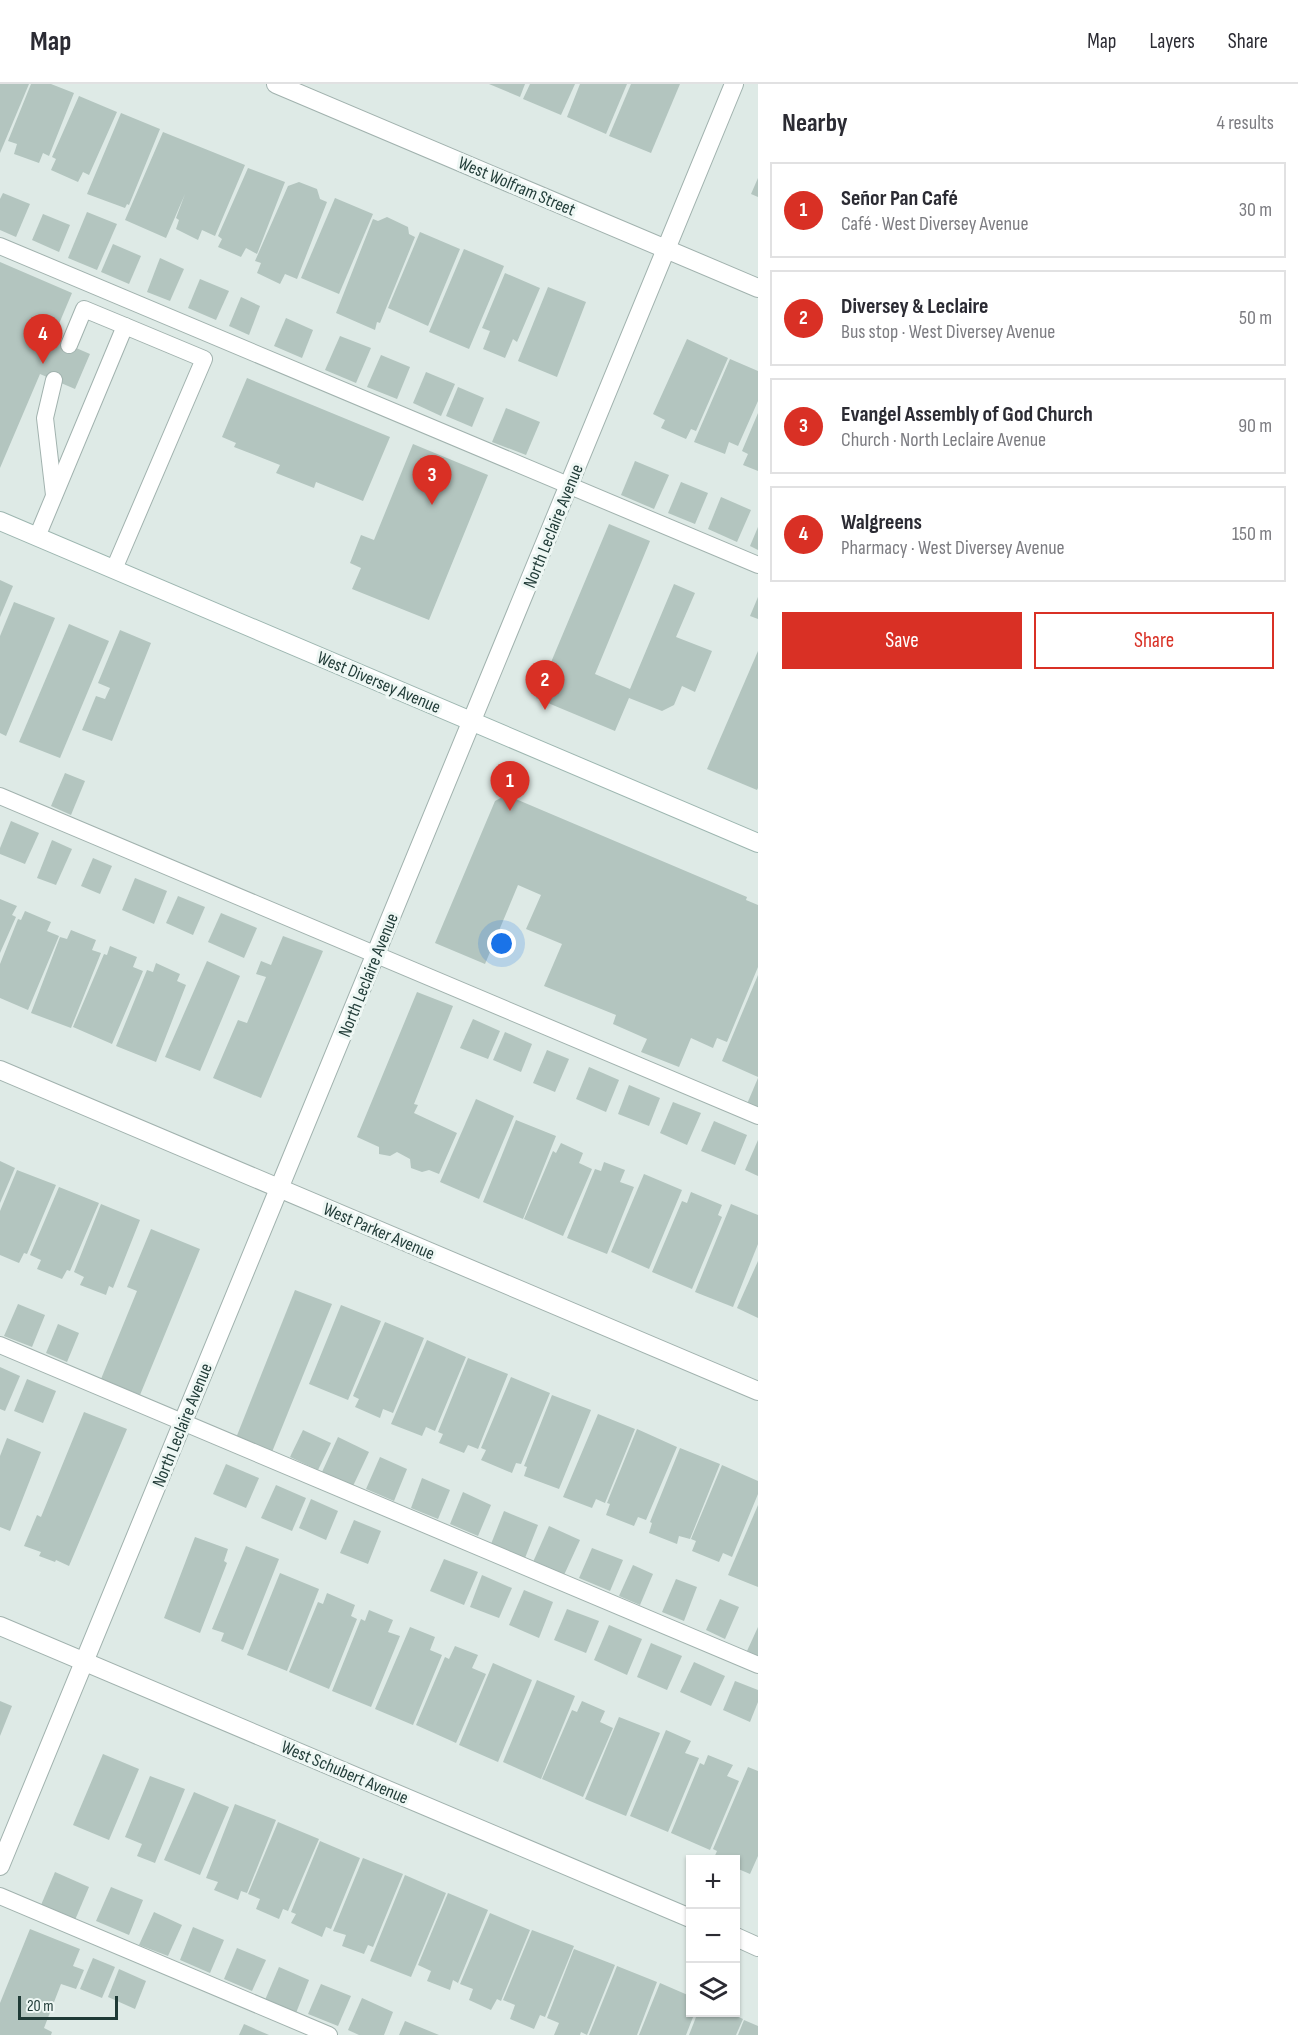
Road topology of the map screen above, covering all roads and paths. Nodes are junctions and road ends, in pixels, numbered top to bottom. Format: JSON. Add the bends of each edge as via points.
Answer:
{"nodes":[{"id":1,"x":276,"y":84,"type":"edge"},
{"id":2,"x":734,"y":84,"type":"edge"},
{"id":3,"x":0,"y":246,"type":"edge"},
{"id":4,"x":666,"y":250,"type":"junction"},
{"id":5,"x":758,"y":288,"type":"edge"},
{"id":6,"x":124,"y":326,"type":"junction"},
{"id":7,"x":69,"y":345,"type":"dead end"},
{"id":8,"x":54,"y":380,"type":"dead end"},
{"id":9,"x":569,"y":485,"type":"junction"},
{"id":10,"x":54,"y":495,"type":"junction"},
{"id":11,"x":0,"y":521,"type":"edge"},
{"id":12,"x":37,"y":537,"type":"junction"},
{"id":13,"x":758,"y":565,"type":"edge"},
{"id":14,"x":114,"y":569,"type":"junction"},
{"id":15,"x":472,"y":721,"type":"junction"},
{"id":16,"x":0,"y":796,"type":"edge"},
{"id":17,"x":758,"y":843,"type":"edge"},
{"id":18,"x":376,"y":954,"type":"junction"},
{"id":19,"x":0,"y":1070,"type":"edge"},
{"id":20,"x":758,"y":1116,"type":"edge"},
{"id":21,"x":280,"y":1188,"type":"junction"},
{"id":22,"x":0,"y":1345,"type":"edge"},
{"id":23,"x":758,"y":1391,"type":"edge"},
{"id":24,"x":183,"y":1422,"type":"junction"},
{"id":25,"x":0,"y":1626,"type":"edge"},
{"id":26,"x":85,"y":1661,"type":"junction"},
{"id":27,"x":758,"y":1665,"type":"edge"},
{"id":28,"x":0,"y":1866,"type":"edge"},
{"id":29,"x":0,"y":1896,"type":"edge"},
{"id":30,"x":686,"y":1916,"type":"edge"},
{"id":31,"x":740,"y":1939,"type":"edge"},
{"id":32,"x":758,"y":1947,"type":"edge"},
{"id":33,"x":329,"y":2035,"type":"edge"}],
"edges":[{"from":1,"to":4,"type":"street","name":"West Wolfram Street"},
{"from":2,"to":4,"type":"street","name":"North Leclaire Avenue"},
{"from":3,"to":9,"type":"lane"},
{"from":4,"to":5,"type":"street","name":"West Wolfram Street"},
{"from":4,"to":9,"type":"street","name":"North Leclaire Avenue"},
{"from":6,"to":7,"type":"lane","via":[[84,309]]},
{"from":6,"to":10,"type":"lane"},
{"from":6,"to":14,"type":"lane","via":[[204,359]]},
{"from":8,"to":10,"type":"lane","via":[[45,418]]},
{"from":9,"to":13,"type":"lane"},
{"from":9,"to":15,"type":"street","name":"North Leclaire Avenue"},
{"from":10,"to":12,"type":"lane"},
{"from":11,"to":12,"type":"street","name":"West Diversey Avenue"},
{"from":12,"to":14,"type":"street","name":"West Diversey Avenue"},
{"from":14,"to":15,"type":"street","name":"West Diversey Avenue"},
{"from":15,"to":17,"type":"street","name":"West Diversey Avenue"},
{"from":15,"to":18,"type":"street","name":"North Leclaire Avenue"},
{"from":16,"to":18,"type":"lane"},
{"from":18,"to":20,"type":"lane"},
{"from":18,"to":21,"type":"street","name":"North Leclaire Avenue"},
{"from":19,"to":21,"type":"street","name":"West Parker Avenue"},
{"from":21,"to":23,"type":"street","name":"West Parker Avenue"},
{"from":21,"to":24,"type":"street","name":"North Leclaire Avenue"},
{"from":22,"to":24,"type":"lane"},
{"from":24,"to":26,"type":"street","name":"North Leclaire Avenue"},
{"from":24,"to":27,"type":"lane"},
{"from":25,"to":26,"type":"street","name":"West Schubert Avenue"},
{"from":26,"to":28,"type":"street","name":"North Leclaire Avenue"},
{"from":26,"to":30,"type":"street","name":"West Schubert Avenue"},
{"from":29,"to":33,"type":"lane"},
{"from":31,"to":32,"type":"street"}]}
